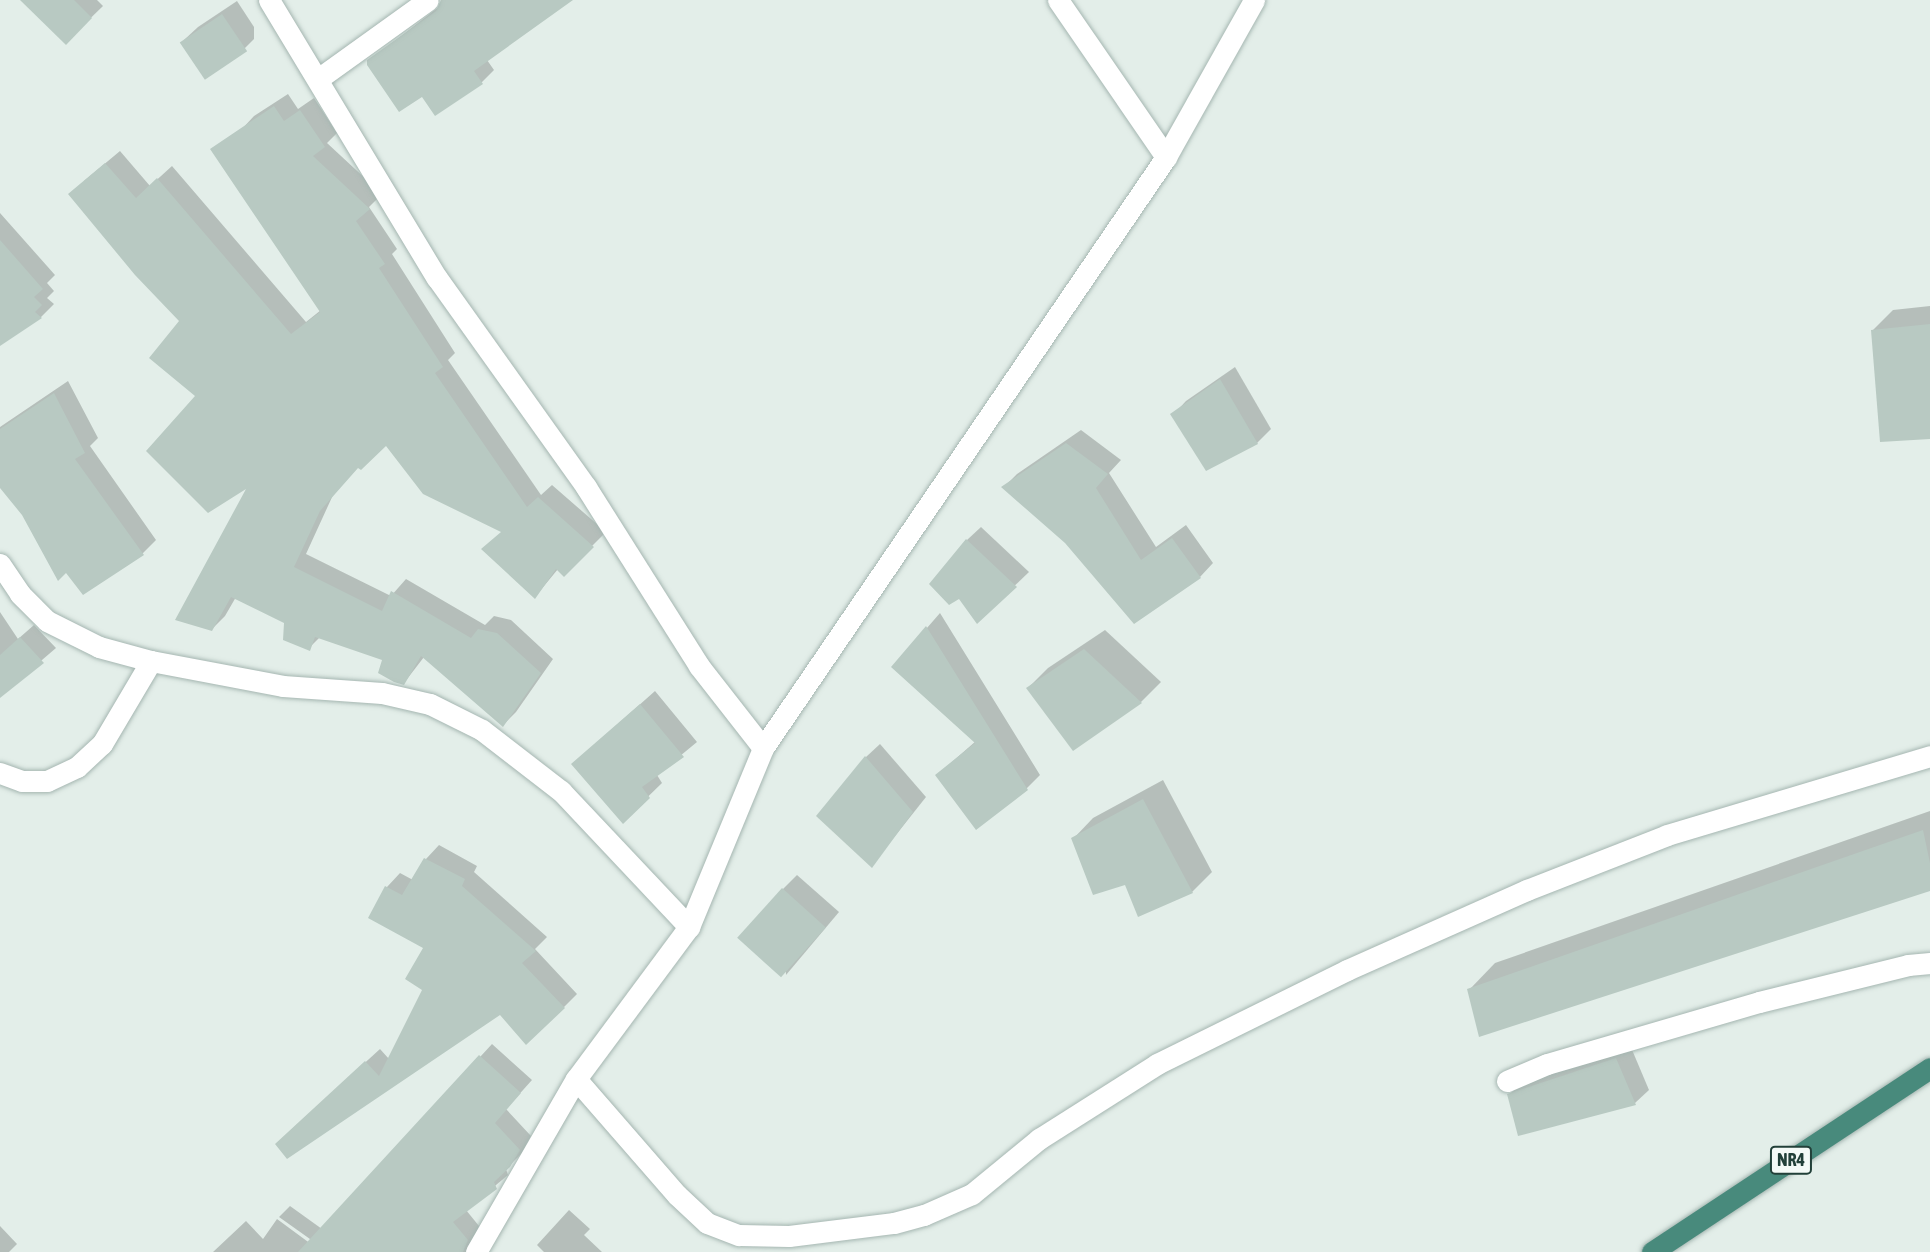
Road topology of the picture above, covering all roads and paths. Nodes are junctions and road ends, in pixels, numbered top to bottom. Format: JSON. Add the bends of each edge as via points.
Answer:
{"nodes":[{"id":1,"x":269,"y":0,"type":"edge"},
{"id":2,"x":428,"y":0,"type":"edge"},
{"id":3,"x":1058,"y":0,"type":"edge"},
{"id":4,"x":1254,"y":0,"type":"edge"},
{"id":5,"x":318,"y":79,"type":"junction"},
{"id":6,"x":1166,"y":157,"type":"junction"},
{"id":7,"x":0,"y":564,"type":"edge"},
{"id":8,"x":151,"y":660,"type":"junction"},
{"id":9,"x":763,"y":748,"type":"junction"},
{"id":10,"x":1930,"y":756,"type":"edge"},
{"id":11,"x":0,"y":773,"type":"edge"},
{"id":12,"x":689,"y":927,"type":"junction"},
{"id":13,"x":1930,"y":963,"type":"edge"},
{"id":14,"x":1930,"y":1068,"type":"edge"},
{"id":15,"x":576,"y":1079,"type":"junction"},
{"id":16,"x":1507,"y":1081,"type":"dead end"},
{"id":17,"x":476,"y":1252,"type":"edge"},
{"id":18,"x":1651,"y":1252,"type":"edge"}],
"edges":[{"from":1,"to":5,"type":"street"},
{"from":2,"to":5,"type":"street"},
{"from":3,"to":6,"type":"street"},
{"from":4,"to":6,"type":"street"},
{"from":5,"to":9,"type":"street","via":[[437,278],[586,487],[699,666]]},
{"from":6,"to":9,"type":"street"},
{"from":7,"to":8,"type":"street","via":[[20,594],[47,621],[99,647]]},
{"from":8,"to":11,"type":"street","via":[[102,744],[77,767],[47,780],[22,780]]},
{"from":8,"to":12,"type":"street","via":[[283,686],[382,694],[430,704],[482,730],[561,791]]},
{"from":9,"to":12,"type":"street"},
{"from":10,"to":15,"type":"street","via":[[1667,835],[1527,890],[1348,970],[1157,1064],[1039,1139],[972,1194],[894,1223],[789,1236],[739,1235],[707,1223]]},
{"from":12,"to":15,"type":"street"},
{"from":13,"to":16,"type":"street","via":[[1759,1002],[1547,1064]]},
{"from":14,"to":18,"type":"highway","number":"NR4"},
{"from":15,"to":17,"type":"street"}]}
